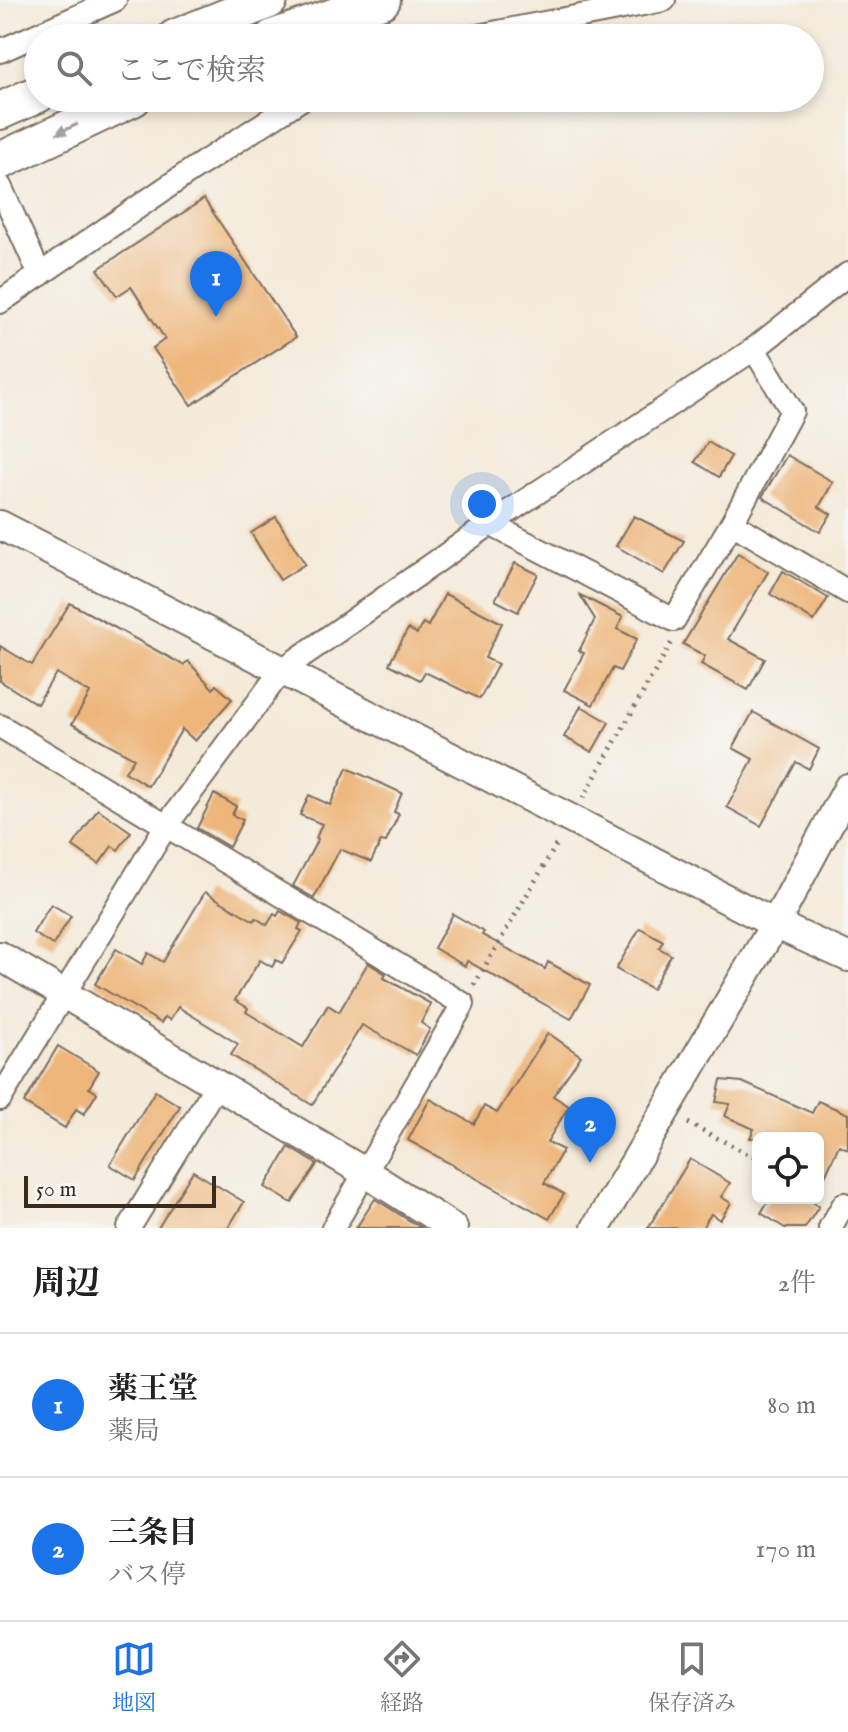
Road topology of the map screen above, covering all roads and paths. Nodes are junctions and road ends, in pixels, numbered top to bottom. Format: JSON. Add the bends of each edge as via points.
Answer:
{"nodes":[{"id":1,"x":115,"y":0,"type":"edge"},
{"id":2,"x":269,"y":0,"type":"edge"},
{"id":3,"x":382,"y":0,"type":"edge"},
{"id":4,"x":664,"y":0,"type":"edge"},
{"id":5,"x":61,"y":24,"type":"edge"},
{"id":6,"x":210,"y":24,"type":"edge"},
{"id":7,"x":313,"y":24,"type":"edge"},
{"id":8,"x":540,"y":24,"type":"edge"},
{"id":9,"x":24,"y":40,"type":"edge"},
{"id":10,"x":0,"y":51,"type":"edge"},
{"id":11,"x":24,"y":100,"type":"edge"},
{"id":12,"x":0,"y":111,"type":"edge"},
{"id":13,"x":103,"y":112,"type":"edge"},
{"id":14,"x":281,"y":112,"type":"edge"},
{"id":15,"x":0,"y":161,"type":"edge"},
{"id":16,"x":0,"y":186,"type":"edge"},
{"id":17,"x":848,"y":274,"type":"edge"},
{"id":18,"x":40,"y":275,"type":"junction"},
{"id":19,"x":0,"y":302,"type":"edge"},
{"id":20,"x":754,"y":349,"type":"junction"},
{"id":21,"x":732,"y":523,"type":"junction"},
{"id":22,"x":490,"y":524,"type":"junction"},
{"id":23,"x":0,"y":525,"type":"edge"},
{"id":24,"x":848,"y":592,"type":"edge"},
{"id":25,"x":282,"y":670,"type":"junction"},
{"id":26,"x":2,"y":731,"type":"edge"},
{"id":27,"x":848,"y":788,"type":"edge"},
{"id":28,"x":166,"y":826,"type":"junction"},
{"id":29,"x":775,"y":924,"type":"junction"},
{"id":30,"x":0,"y":956,"type":"edge"},
{"id":31,"x":848,"y":957,"type":"edge"},
{"id":32,"x":65,"y":994,"type":"junction"},
{"id":33,"x":217,"y":1084,"type":"junction"},
{"id":34,"x":0,"y":1099,"type":"edge"},
{"id":35,"x":666,"y":1111,"type":"junction"},
{"id":36,"x":752,"y":1156,"type":"edge"},
{"id":37,"x":366,"y":1173,"type":"junction"},
{"id":38,"x":848,"y":1206,"type":"edge"},
{"id":39,"x":129,"y":1228,"type":"edge"},
{"id":40,"x":333,"y":1228,"type":"edge"},
{"id":41,"x":453,"y":1228,"type":"edge"},
{"id":42,"x":596,"y":1228,"type":"edge"},
{"id":43,"x":830,"y":1228,"type":"edge"}],
"edges":[{"from":1,"to":5,"type":"street"},
{"from":2,"to":6,"type":"highway"},
{"from":3,"to":7,"type":"highway"},
{"from":4,"to":8,"type":"street"},
{"from":9,"to":10,"type":"street"},
{"from":11,"to":12,"type":"highway"},
{"from":13,"to":15,"type":"highway","one_way":true},
{"from":14,"to":18,"type":"street"},
{"from":16,"to":18,"type":"street"},
{"from":17,"to":20,"type":"street"},
{"from":18,"to":19,"type":"street"},
{"from":20,"to":21,"type":"street","via":[[792,411]]},
{"from":20,"to":22,"type":"street"},
{"from":21,"to":22,"type":"street","via":[[674,620]]},
{"from":21,"to":24,"type":"street"},
{"from":22,"to":25,"type":"street"},
{"from":23,"to":25,"type":"street"},
{"from":25,"to":28,"type":"street"},
{"from":25,"to":29,"type":"street"},
{"from":26,"to":28,"type":"street"},
{"from":27,"to":29,"type":"street"},
{"from":28,"to":32,"type":"street"},
{"from":28,"to":37,"type":"street","via":[[463,1004]]},
{"from":29,"to":31,"type":"street"},
{"from":29,"to":35,"type":"street"},
{"from":30,"to":32,"type":"street"},
{"from":32,"to":33,"type":"street"},
{"from":32,"to":34,"type":"street"},
{"from":33,"to":37,"type":"street"},
{"from":33,"to":39,"type":"street"},
{"from":35,"to":36,"type":"path"},
{"from":35,"to":42,"type":"street"},
{"from":37,"to":40,"type":"street"},
{"from":37,"to":41,"type":"street"},
{"from":38,"to":43,"type":"street","via":[[844,1204]]}]}
